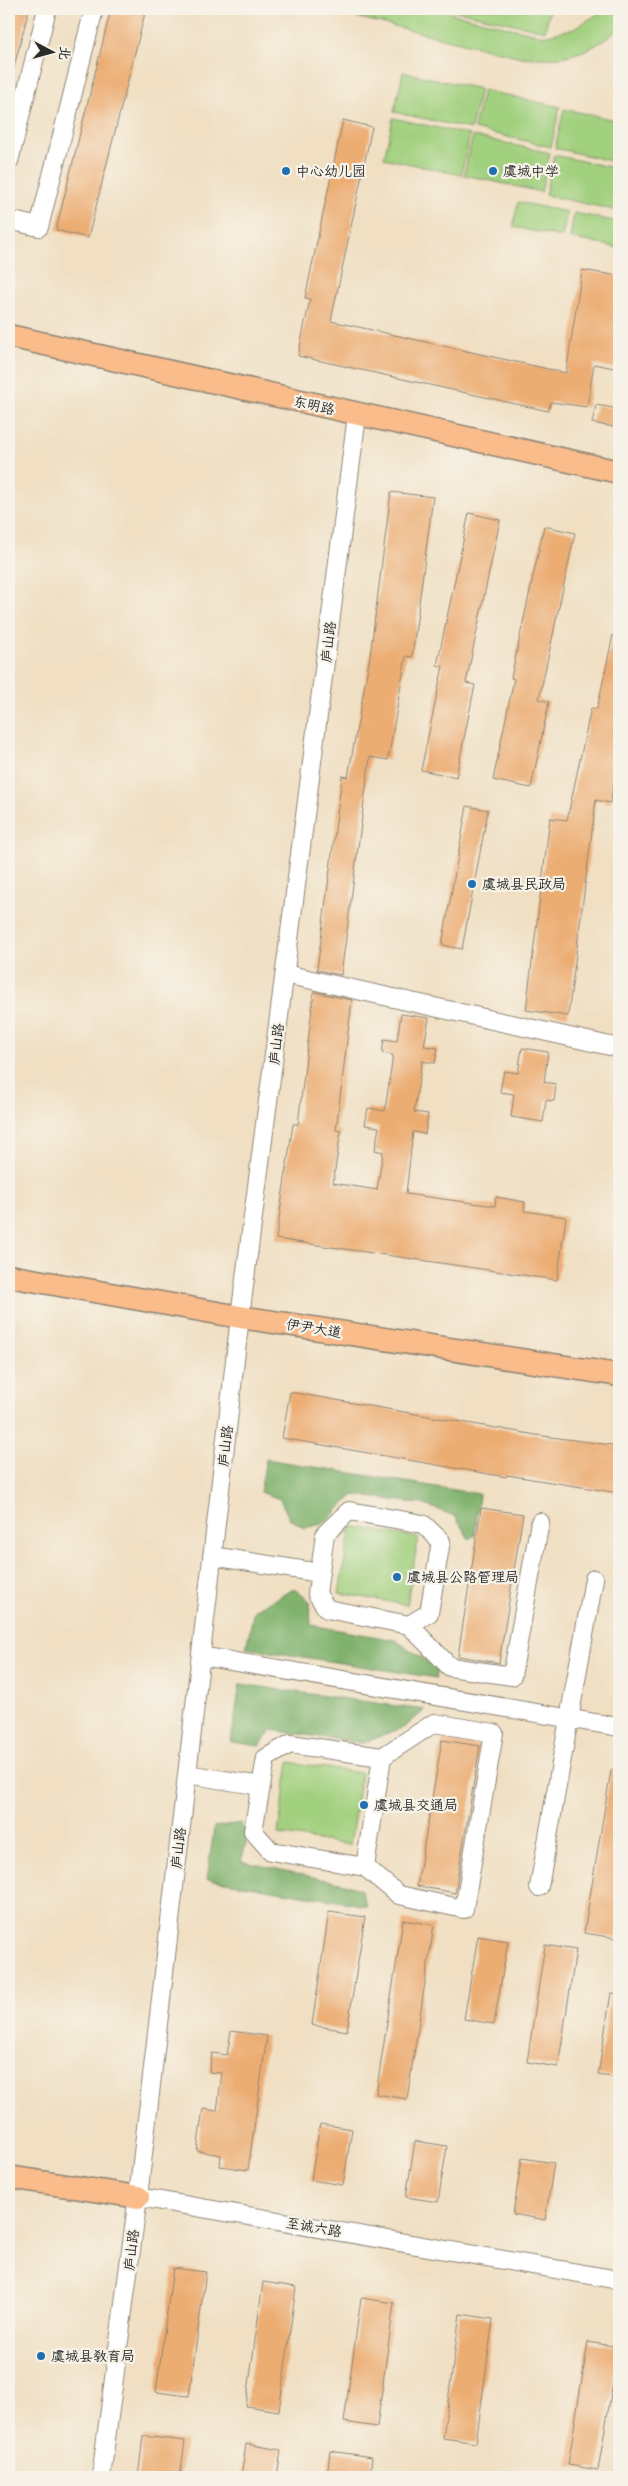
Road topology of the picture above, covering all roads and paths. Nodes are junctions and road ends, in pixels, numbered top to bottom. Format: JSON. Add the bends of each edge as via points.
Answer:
{"nodes":[{"id":1,"x":47,"y":9,"type":"edge"},
{"id":2,"x":94,"y":9,"type":"edge"},
{"id":3,"x":9,"y":161,"type":"edge"},
{"id":4,"x":9,"y":221,"type":"edge"},
{"id":5,"x":9,"y":336,"type":"edge"},
{"id":6,"x":357,"y":415,"type":"junction"},
{"id":7,"x":619,"y":472,"type":"edge"},
{"id":8,"x":285,"y":974,"type":"junction"},
{"id":9,"x":619,"y":1048,"type":"edge"},
{"id":10,"x":9,"y":1276,"type":"edge"},
{"id":11,"x":240,"y":1317,"type":"junction"},
{"id":12,"x":619,"y":1375,"type":"edge"},
{"id":13,"x":540,"y":1522,"type":"dead end"},
{"id":14,"x":212,"y":1556,"type":"junction"},
{"id":15,"x":320,"y":1573,"type":"junction"},
{"id":16,"x":594,"y":1579,"type":"dead end"},
{"id":17,"x":409,"y":1625,"type":"junction"},
{"id":18,"x":201,"y":1656,"type":"junction"},
{"id":19,"x":569,"y":1718,"type":"junction"},
{"id":20,"x":619,"y":1727,"type":"edge"},
{"id":21,"x":382,"y":1757,"type":"junction"},
{"id":22,"x":187,"y":1774,"type":"junction"},
{"id":23,"x":261,"y":1786,"type":"junction"},
{"id":24,"x":365,"y":1867,"type":"junction"},
{"id":25,"x":539,"y":1887,"type":"dead end"},
{"id":26,"x":9,"y":2177,"type":"edge"},
{"id":27,"x":138,"y":2197,"type":"junction"},
{"id":28,"x":619,"y":2280,"type":"edge"},
{"id":29,"x":101,"y":2477,"type":"edge"}],
"edges":[{"from":1,"to":3,"type":"street"},
{"from":2,"to":4,"type":"street","via":[[39,227]]},
{"from":5,"to":6,"type":"main road","name":"东明路"},
{"from":6,"to":7,"type":"main road","name":"东明路"},
{"from":6,"to":8,"type":"street","name":"庐山路"},
{"from":8,"to":9,"type":"street"},
{"from":8,"to":11,"type":"street","name":"庐山路"},
{"from":10,"to":11,"type":"main road","name":"伊尹大道"},
{"from":11,"to":12,"type":"main road","name":"伊尹大道"},
{"from":11,"to":14,"type":"street","name":"庐山路"},
{"from":13,"to":17,"type":"street","via":[[512,1676],[450,1667]]},
{"from":14,"to":15,"type":"street"},
{"from":14,"to":18,"type":"street","name":"庐山路"},
{"from":15,"to":17,"type":"street","via":[[317,1594],[327,1609]]},
{"from":15,"to":17,"type":"street","via":[[325,1534],[349,1511],[422,1524],[441,1541],[430,1613]]},
{"from":16,"to":19,"type":"street"},
{"from":18,"to":19,"type":"street"},
{"from":18,"to":22,"type":"street","name":"庐山路"},
{"from":19,"to":20,"type":"street"},
{"from":19,"to":25,"type":"street"},
{"from":21,"to":23,"type":"street","via":[[290,1744],[266,1758]]},
{"from":21,"to":24,"type":"street"},
{"from":21,"to":24,"type":"street","via":[[434,1723],[494,1733],[464,1909],[399,1895]]},
{"from":22,"to":23,"type":"street"},
{"from":22,"to":27,"type":"street","name":"庐山路"},
{"from":23,"to":24,"type":"street","via":[[253,1831],[271,1851]]},
{"from":26,"to":27,"type":"main road","name":"至诚六路"},
{"from":27,"to":28,"type":"street","name":"至诚六路"},
{"from":27,"to":29,"type":"street","name":"庐山路"}]}
